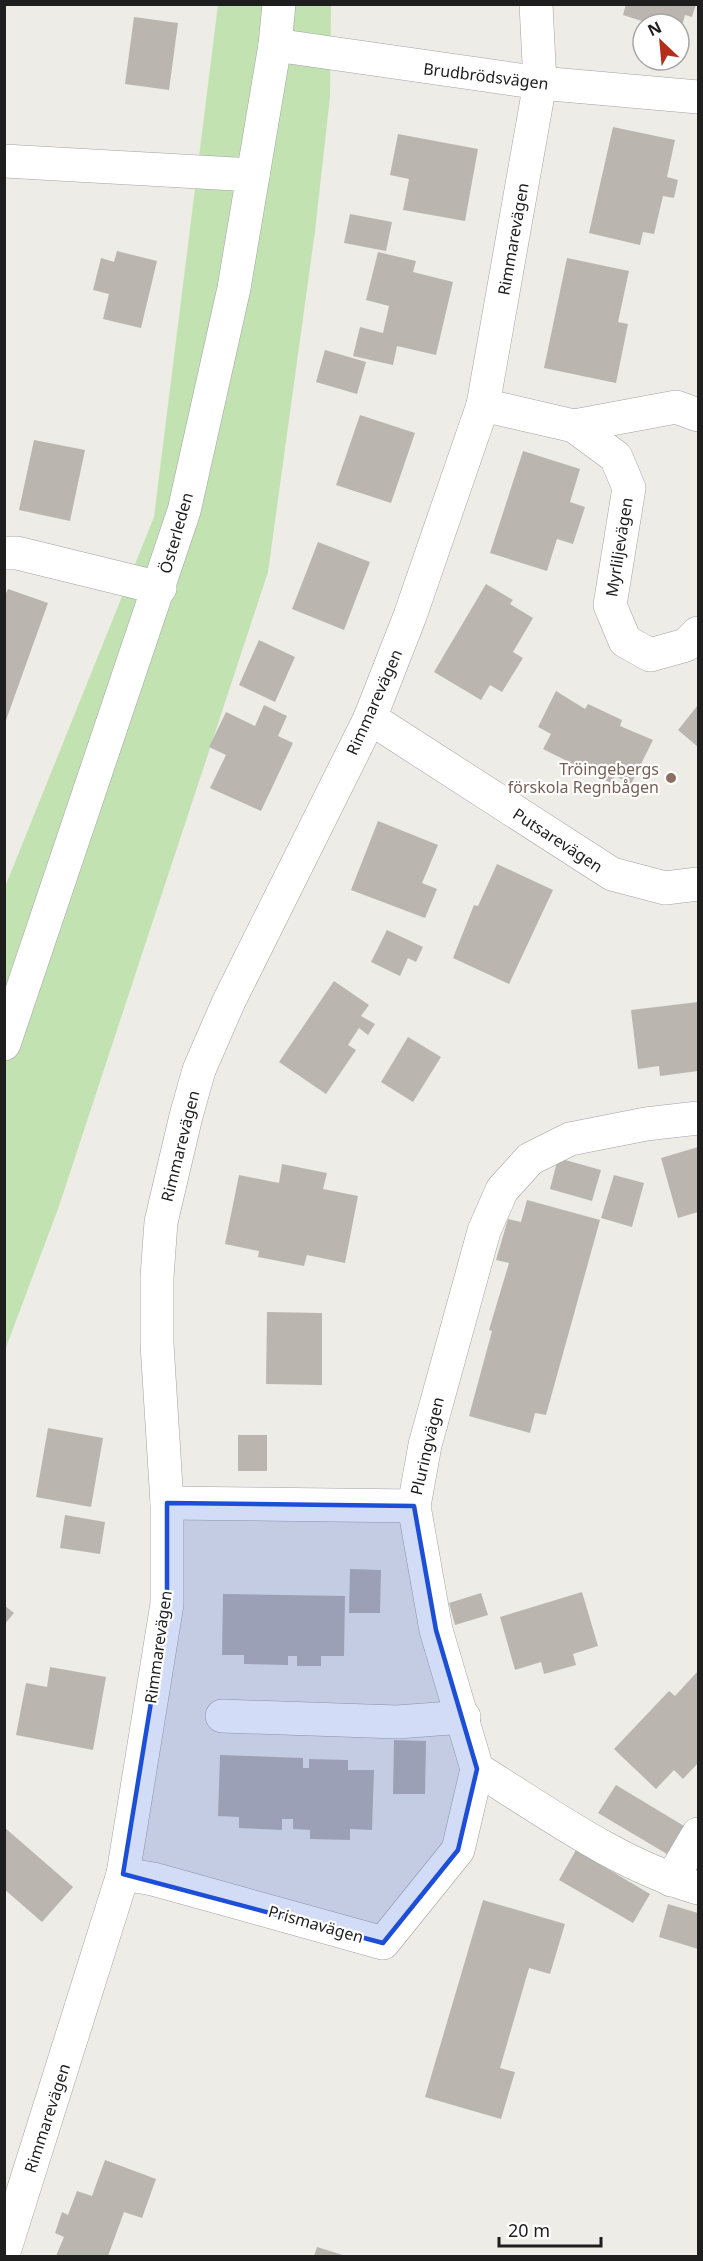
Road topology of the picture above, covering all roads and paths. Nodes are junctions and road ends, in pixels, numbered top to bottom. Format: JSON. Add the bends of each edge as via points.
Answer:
{"nodes":[{"id":1,"x":279,"y":4,"type":"edge"},
{"id":2,"x":536,"y":4,"type":"edge"},
{"id":3,"x":274,"y":45,"type":"junction"},
{"id":4,"x":540,"y":83,"type":"junction"},
{"id":5,"x":699,"y":97,"type":"edge"},
{"id":6,"x":4,"y":161,"type":"edge"},
{"id":7,"x":253,"y":175,"type":"junction"},
{"id":8,"x":483,"y":405,"type":"junction"},
{"id":9,"x":699,"y":415,"type":"edge"},
{"id":10,"x":574,"y":426,"type":"junction"},
{"id":11,"x":4,"y":553,"type":"edge"},
{"id":12,"x":160,"y":588,"type":"junction"},
{"id":13,"x":699,"y":633,"type":"edge"},
{"id":14,"x":370,"y":718,"type":"junction"},
{"id":15,"x":699,"y":884,"type":"edge"},
{"id":16,"x":4,"y":1044,"type":"edge"},
{"id":17,"x":699,"y":1118,"type":"edge"},
{"id":18,"x":167,"y":1503,"type":"junction"},
{"id":19,"x":414,"y":1506,"type":"junction"},
{"id":20,"x":222,"y":1716,"type":"dead end"},
{"id":21,"x":464,"y":1718,"type":"junction"},
{"id":22,"x":477,"y":1768,"type":"junction"},
{"id":23,"x":699,"y":1834,"type":"edge"},
{"id":24,"x":123,"y":1874,"type":"junction"},
{"id":25,"x":685,"y":1884,"type":"edge"},
{"id":26,"x":4,"y":2252,"type":"edge"}],
"edges":[{"from":1,"to":3,"type":"street","name":"Österleden"},
{"from":2,"to":4,"type":"street","name":"Rimmarevägen"},
{"from":3,"to":4,"type":"street","name":"Brudbrödsvägen"},
{"from":3,"to":7,"type":"street","name":"Österleden"},
{"from":4,"to":5,"type":"street","name":"Brudbrödsvägen"},
{"from":4,"to":8,"type":"street","name":"Rimmarevägen"},
{"from":6,"to":7,"type":"street"},
{"from":7,"to":12,"type":"street","name":"Österleden","via":[[234,288],[190,487]]},
{"from":8,"to":10,"type":"street","name":"Myrliljevägen"},
{"from":8,"to":14,"type":"street","name":"Rimmarevägen"},
{"from":9,"to":10,"type":"street","name":"Myrliljevägen","via":[[676,407]]},
{"from":10,"to":13,"type":"street","name":"Myrliljevägen","via":[[616,457],[629,488],[609,605],[625,641],[650,655],[686,645]]},
{"from":11,"to":12,"type":"street"},
{"from":12,"to":16,"type":"street","name":"Österleden"},
{"from":14,"to":15,"type":"street","name":"Putsarevägen","via":[[612,874],[665,888]]},
{"from":14,"to":18,"type":"street","name":"Rimmarevägen","via":[[229,1001],[186,1116],[161,1222],[157,1276]]},
{"from":17,"to":19,"type":"street","name":"Pluringvägen","via":[[570,1139],[530,1159],[502,1190],[481,1243],[425,1445]]},
{"from":18,"to":19,"type":"street"},
{"from":18,"to":24,"type":"street","name":"Rimmarevägen","via":[[167,1604]]},
{"from":19,"to":21,"type":"street","name":"Pluringvägen","via":[[436,1630]]},
{"from":20,"to":21,"type":"street","via":[[397,1722]]},
{"from":21,"to":22,"type":"street","name":"Pluringvägen"},
{"from":22,"to":24,"type":"street","name":"Prismavägen","via":[[458,1850],[383,1943]]},
{"from":22,"to":25,"type":"street","via":[[611,1852]]},
{"from":23,"to":25,"type":"street"},
{"from":24,"to":26,"type":"street","name":"Rimmarevägen"}]}
